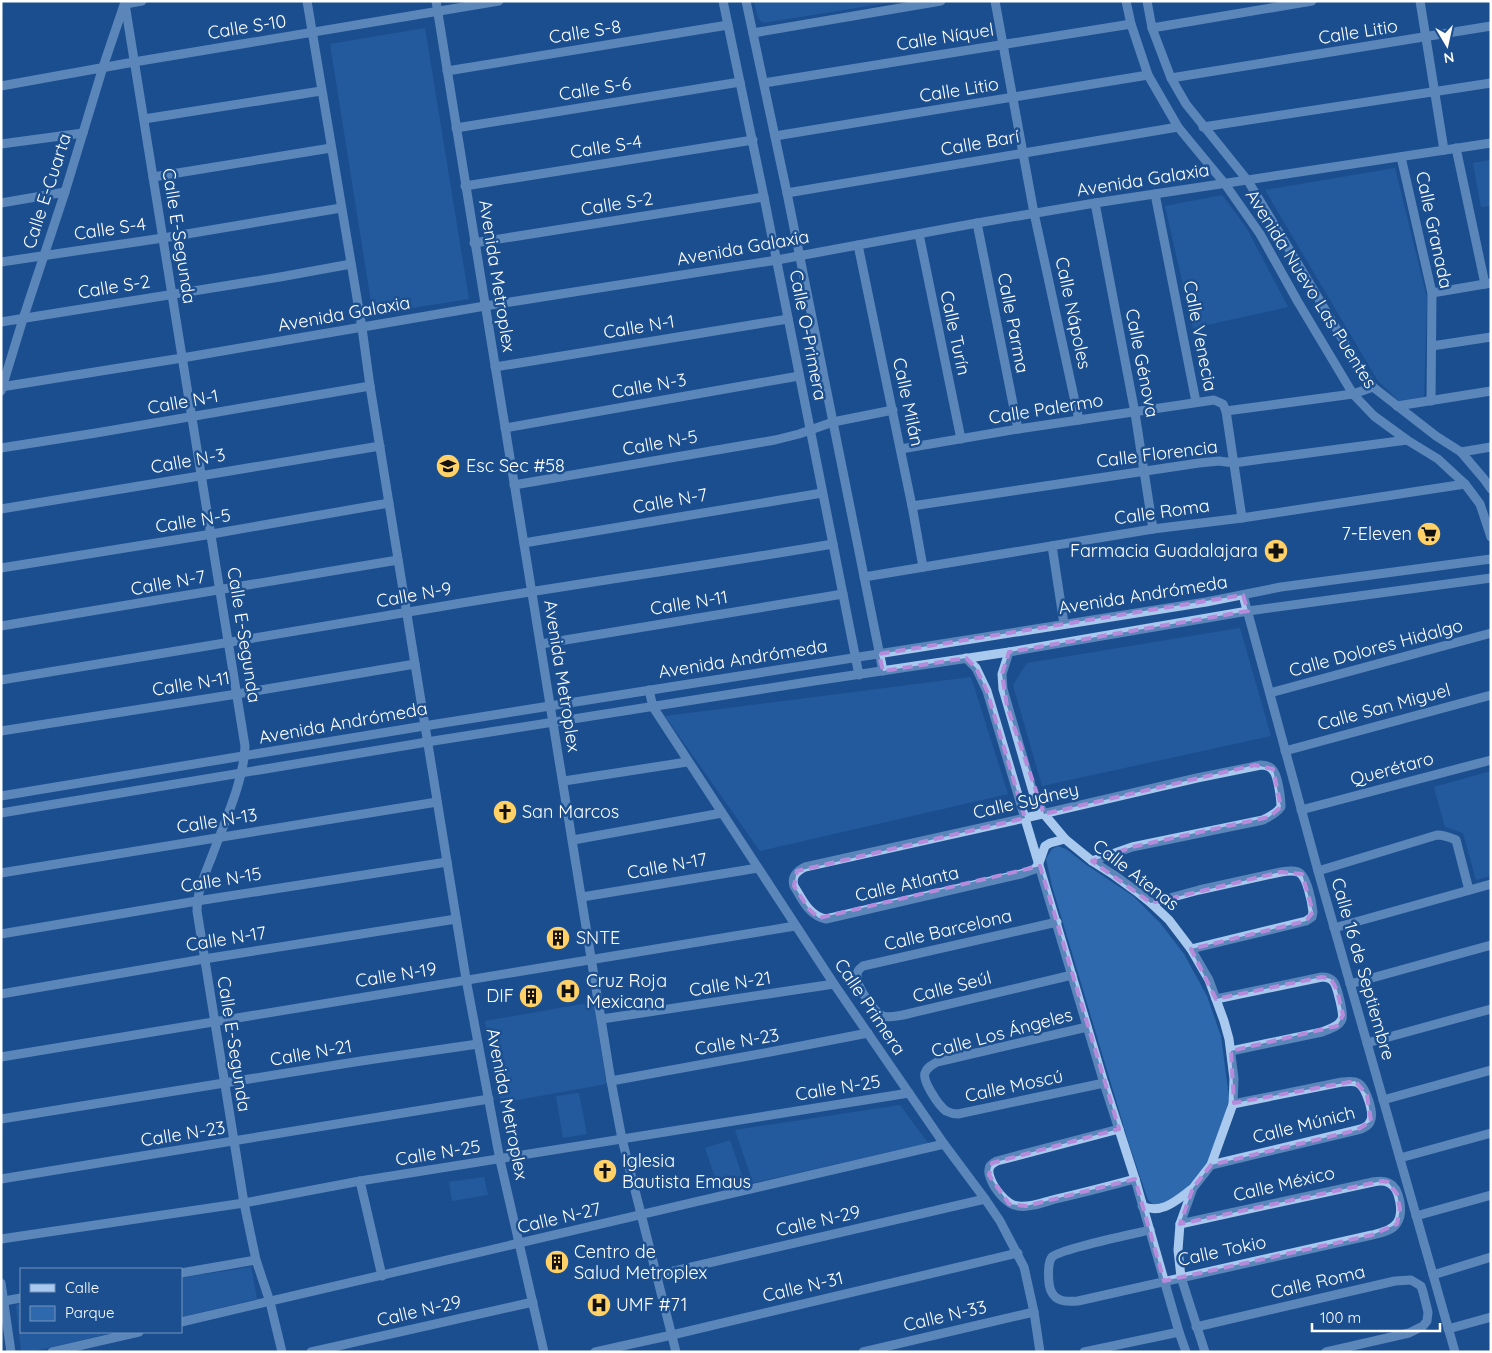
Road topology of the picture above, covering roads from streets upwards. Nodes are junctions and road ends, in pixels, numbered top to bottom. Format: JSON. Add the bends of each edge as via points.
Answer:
{"nodes":[{"id":1,"x":142,"y":1,"type":"edge"},
{"id":2,"x":306,"y":1,"type":"edge"},
{"id":3,"x":436,"y":1,"type":"edge"},
{"id":4,"x":499,"y":1,"type":"edge"},
{"id":5,"x":724,"y":1,"type":"edge"},
{"id":6,"x":746,"y":1,"type":"edge"},
{"id":7,"x":941,"y":1,"type":"edge"},
{"id":8,"x":995,"y":1,"type":"edge"},
{"id":9,"x":1126,"y":1,"type":"edge"},
{"id":10,"x":1147,"y":1,"type":"edge"},
{"id":11,"x":1312,"y":1,"type":"edge"},
{"id":12,"x":1420,"y":1,"type":"edge"},
{"id":13,"x":125,"y":3,"type":"edge"},
{"id":14,"x":438,"y":11,"type":"junction"},
{"id":15,"x":1131,"y":24,"type":"junction"},
{"id":16,"x":728,"y":25,"type":"junction"},
{"id":17,"x":1491,"y":26,"type":"edge"},
{"id":18,"x":1152,"y":28,"type":"junction"},
{"id":19,"x":312,"y":33,"type":"junction"},
{"id":20,"x":753,"y":33,"type":"junction"},
{"id":21,"x":1426,"y":37,"type":"junction"},
{"id":22,"x":1003,"y":44,"type":"junction"},
{"id":23,"x":134,"y":62,"type":"junction"},
{"id":24,"x":103,"y":67,"type":"junction"},
{"id":25,"x":447,"y":71,"type":"junction"},
{"id":26,"x":1148,"y":75,"type":"junction"},
{"id":27,"x":1171,"y":78,"type":"junction"},
{"id":28,"x":740,"y":82,"type":"junction"},
{"id":29,"x":764,"y":83,"type":"junction"},
{"id":30,"x":1491,"y":83,"type":"edge"},
{"id":31,"x":1,"y":86,"type":"edge"},
{"id":32,"x":321,"y":91,"type":"junction"},
{"id":33,"x":1435,"y":92,"type":"junction"},
{"id":34,"x":1014,"y":98,"type":"junction"},
{"id":35,"x":144,"y":119,"type":"junction"},
{"id":36,"x":1203,"y":126,"type":"junction"},
{"id":37,"x":1178,"y":127,"type":"junction"},
{"id":38,"x":456,"y":128,"type":"junction"},
{"id":39,"x":83,"y":133,"type":"junction"},
{"id":40,"x":775,"y":136,"type":"junction"},
{"id":41,"x":753,"y":140,"type":"junction"},
{"id":42,"x":1491,"y":143,"type":"edge"},
{"id":43,"x":1,"y":144,"type":"edge"},
{"id":44,"x":331,"y":148,"type":"junction"},
{"id":45,"x":1456,"y":148,"type":"junction"},
{"id":46,"x":1444,"y":150,"type":"junction"},
{"id":47,"x":1023,"y":152,"type":"junction"},
{"id":48,"x":1401,"y":157,"type":"junction"},
{"id":49,"x":153,"y":177,"type":"junction"},
{"id":50,"x":1248,"y":180,"type":"junction"},
{"id":51,"x":1226,"y":184,"type":"junction"},
{"id":52,"x":465,"y":186,"type":"junction"},
{"id":53,"x":65,"y":192,"type":"junction"},
{"id":54,"x":787,"y":193,"type":"junction"},
{"id":55,"x":1155,"y":194,"type":"junction"},
{"id":56,"x":764,"y":197,"type":"junction"},
{"id":57,"x":1,"y":202,"type":"edge"},
{"id":58,"x":1095,"y":203,"type":"junction"},
{"id":59,"x":341,"y":208,"type":"junction"},
{"id":60,"x":1034,"y":214,"type":"junction"},
{"id":61,"x":977,"y":223,"type":"junction"},
{"id":62,"x":919,"y":234,"type":"junction"},
{"id":63,"x":163,"y":238,"type":"junction"},
{"id":64,"x":474,"y":243,"type":"junction"},
{"id":65,"x":858,"y":245,"type":"junction"},
{"id":66,"x":44,"y":255,"type":"junction"},
{"id":67,"x":799,"y":256,"type":"junction"},
{"id":68,"x":777,"y":260,"type":"junction"},
{"id":69,"x":1,"y":262,"type":"edge"},
{"id":70,"x":351,"y":264,"type":"junction"},
{"id":71,"x":1488,"y":283,"type":"edge"},
{"id":72,"x":1432,"y":293,"type":"junction"},
{"id":73,"x":172,"y":295,"type":"junction"},
{"id":74,"x":485,"y":306,"type":"junction"},
{"id":75,"x":23,"y":319,"type":"junction"},
{"id":76,"x":788,"y":319,"type":"junction"},
{"id":77,"x":1,"y":322,"type":"edge"},
{"id":78,"x":362,"y":328,"type":"junction"},
{"id":79,"x":1491,"y":337,"type":"edge"},
{"id":80,"x":1432,"y":346,"type":"junction"},
{"id":81,"x":182,"y":358,"type":"junction"},
{"id":82,"x":495,"y":367,"type":"junction"},
{"id":83,"x":799,"y":376,"type":"junction"},
{"id":84,"x":370,"y":386,"type":"junction"},
{"id":85,"x":2,"y":388,"type":"edge"},
{"id":86,"x":1373,"y":388,"type":"junction"},
{"id":87,"x":1491,"y":391,"type":"edge"},
{"id":88,"x":1353,"y":394,"type":"junction"},
{"id":89,"x":1431,"y":400,"type":"junction"},
{"id":90,"x":1196,"y":402,"type":"junction"},
{"id":91,"x":1397,"y":406,"type":"junction"},
{"id":92,"x":893,"y":410,"type":"junction"},
{"id":93,"x":1226,"y":411,"type":"junction"},
{"id":94,"x":1135,"y":413,"type":"junction"},
{"id":95,"x":191,"y":417,"type":"junction"},
{"id":96,"x":1079,"y":420,"type":"junction"},
{"id":97,"x":833,"y":422,"type":"junction"},
{"id":98,"x":504,"y":428,"type":"junction"},
{"id":99,"x":1018,"y":429,"type":"junction"},
{"id":100,"x":810,"y":430,"type":"junction"},
{"id":101,"x":961,"y":439,"type":"junction"},
{"id":102,"x":1407,"y":440,"type":"junction"},
{"id":103,"x":380,"y":446,"type":"junction"},
{"id":104,"x":1491,"y":447,"type":"edge"},
{"id":105,"x":1,"y":448,"type":"edge"},
{"id":106,"x":901,"y":449,"type":"junction"},
{"id":107,"x":1461,"y":452,"type":"junction"},
{"id":108,"x":1234,"y":463,"type":"junction"},
{"id":109,"x":1144,"y":471,"type":"junction"},
{"id":110,"x":201,"y":475,"type":"junction"},
{"id":111,"x":1465,"y":484,"type":"junction"},
{"id":112,"x":514,"y":485,"type":"junction"},
{"id":113,"x":1491,"y":489,"type":"edge"},
{"id":114,"x":822,"y":493,"type":"junction"},
{"id":115,"x":1491,"y":502,"type":"edge"},
{"id":116,"x":389,"y":503,"type":"junction"},
{"id":117,"x":1480,"y":504,"type":"junction"},
{"id":118,"x":912,"y":506,"type":"junction"},
{"id":119,"x":1,"y":509,"type":"edge"},
{"id":120,"x":1242,"y":518,"type":"junction"},
{"id":121,"x":1153,"y":529,"type":"junction"},
{"id":122,"x":212,"y":534,"type":"junction"},
{"id":123,"x":1491,"y":537,"type":"edge"},
{"id":124,"x":524,"y":543,"type":"junction"},
{"id":125,"x":833,"y":544,"type":"junction"},
{"id":126,"x":1052,"y":546,"type":"junction"},
{"id":127,"x":1491,"y":559,"type":"edge"},
{"id":128,"x":398,"y":560,"type":"junction"},
{"id":129,"x":923,"y":567,"type":"junction"},
{"id":130,"x":1,"y":568,"type":"edge"},
{"id":131,"x":864,"y":576,"type":"junction"},
{"id":132,"x":1491,"y":578,"type":"edge"},
{"id":133,"x":220,"y":590,"type":"junction"},
{"id":134,"x":532,"y":592,"type":"junction"},
{"id":135,"x":843,"y":594,"type":"junction"},
{"id":136,"x":1243,"y":594,"type":"junction"},
{"id":137,"x":1248,"y":611,"type":"junction"},
{"id":138,"x":407,"y":613,"type":"junction"},
{"id":139,"x":1064,"y":624,"type":"junction"},
{"id":140,"x":1,"y":626,"type":"edge"},
{"id":141,"x":1491,"y":633,"type":"edge"},
{"id":142,"x":229,"y":643,"type":"junction"},
{"id":143,"x":541,"y":644,"type":"junction"},
{"id":144,"x":1009,"y":652,"type":"junction"},
{"id":145,"x":879,"y":654,"type":"junction"},
{"id":146,"x":855,"y":657,"type":"junction"},
{"id":147,"x":966,"y":658,"type":"junction"},
{"id":148,"x":414,"y":664,"type":"junction"},
{"id":149,"x":883,"y":671,"type":"junction"},
{"id":150,"x":859,"y":675,"type":"junction"},
{"id":151,"x":1,"y":680,"type":"edge"},
{"id":152,"x":649,"y":690,"type":"junction"},
{"id":153,"x":237,"y":694,"type":"junction"},
{"id":154,"x":1270,"y":694,"type":"junction"},
{"id":155,"x":1491,"y":695,"type":"edge"},
{"id":156,"x":551,"y":706,"type":"junction"},
{"id":157,"x":653,"y":707,"type":"junction"},
{"id":158,"x":554,"y":722,"type":"junction"},
{"id":159,"x":424,"y":726,"type":"junction"},
{"id":160,"x":1,"y":731,"type":"edge"},
{"id":161,"x":427,"y":742,"type":"junction"},
{"id":162,"x":1285,"y":751,"type":"junction"},
{"id":163,"x":245,"y":756,"type":"junction"},
{"id":164,"x":1491,"y":760,"type":"edge"},
{"id":165,"x":687,"y":762,"type":"junction"},
{"id":166,"x":1024,"y":764,"type":"junction"},
{"id":167,"x":1010,"y":768,"type":"junction"},
{"id":168,"x":242,"y":772,"type":"junction"},
{"id":169,"x":564,"y":780,"type":"junction"},
{"id":170,"x":1,"y":796,"type":"edge"},
{"id":171,"x":437,"y":802,"type":"junction"},
{"id":172,"x":1301,"y":810,"type":"junction"},
{"id":173,"x":1,"y":813,"type":"edge"},
{"id":174,"x":722,"y":813,"type":"junction"},
{"id":175,"x":1044,"y":814,"type":"junction"},
{"id":176,"x":1025,"y":818,"type":"junction"},
{"id":177,"x":219,"y":837,"type":"junction"},
{"id":178,"x":1065,"y":839,"type":"junction"},
{"id":179,"x":573,"y":840,"type":"junction"},
{"id":180,"x":1092,"y":861,"type":"junction"},
{"id":181,"x":447,"y":862,"type":"junction"},
{"id":182,"x":1039,"y":863,"type":"junction"},
{"id":183,"x":758,"y":868,"type":"junction"},
{"id":184,"x":1318,"y":871,"type":"junction"},
{"id":185,"x":1,"y":873,"type":"edge"},
{"id":186,"x":1491,"y":884,"type":"edge"},
{"id":187,"x":794,"y":886,"type":"joint"},
{"id":188,"x":1469,"y":890,"type":"junction"},
{"id":189,"x":582,"y":897,"type":"junction"},
{"id":190,"x":197,"y":901,"type":"junction"},
{"id":191,"x":1151,"y":903,"type":"junction"},
{"id":192,"x":456,"y":920,"type":"junction"},
{"id":193,"x":1057,"y":922,"type":"junction"},
{"id":194,"x":796,"y":926,"type":"junction"},
{"id":195,"x":1334,"y":928,"type":"junction"},
{"id":196,"x":1,"y":934,"type":"edge"},
{"id":197,"x":1491,"y":945,"type":"edge"},
{"id":198,"x":1191,"y":949,"type":"junction"},
{"id":199,"x":204,"y":959,"type":"junction"},
{"id":200,"x":592,"y":959,"type":"junction"},
{"id":201,"x":1072,"y":975,"type":"junction"},
{"id":202,"x":466,"y":980,"type":"junction"},
{"id":203,"x":858,"y":982,"type":"joint"},
{"id":204,"x":834,"y":984,"type":"junction"},
{"id":205,"x":1350,"y":984,"type":"junction"},
{"id":206,"x":1,"y":994,"type":"edge"},
{"id":207,"x":1216,"y":999,"type":"junction"},
{"id":208,"x":1491,"y":1009,"type":"edge"},
{"id":209,"x":602,"y":1020,"type":"junction"},
{"id":210,"x":214,"y":1022,"type":"junction"},
{"id":211,"x":1087,"y":1027,"type":"junction"},
{"id":212,"x":868,"y":1033,"type":"junction"},
{"id":213,"x":1367,"y":1043,"type":"junction"},
{"id":214,"x":478,"y":1044,"type":"junction"},
{"id":215,"x":1231,"y":1051,"type":"junction"},
{"id":216,"x":1,"y":1057,"type":"edge"},
{"id":217,"x":1491,"y":1070,"type":"edge"},
{"id":218,"x":925,"y":1072,"type":"joint"},
{"id":219,"x":611,"y":1080,"type":"junction"},
{"id":220,"x":225,"y":1084,"type":"junction"},
{"id":221,"x":1104,"y":1084,"type":"junction"},
{"id":222,"x":909,"y":1093,"type":"junction"},
{"id":223,"x":489,"y":1099,"type":"junction"},
{"id":224,"x":1383,"y":1100,"type":"junction"},
{"id":225,"x":1232,"y":1104,"type":"junction"},
{"id":226,"x":1,"y":1119,"type":"edge"},
{"id":227,"x":1119,"y":1129,"type":"junction"},
{"id":228,"x":1491,"y":1133,"type":"edge"},
{"id":229,"x":622,"y":1139,"type":"junction"},
{"id":230,"x":234,"y":1142,"type":"junction"},
{"id":231,"x":944,"y":1144,"type":"junction"},
{"id":232,"x":1400,"y":1158,"type":"junction"},
{"id":233,"x":500,"y":1160,"type":"junction"},
{"id":234,"x":1211,"y":1165,"type":"junction"},
{"id":235,"x":1,"y":1179,"type":"edge"},
{"id":236,"x":1135,"y":1179,"type":"junction"},
{"id":237,"x":360,"y":1181,"type":"junction"},
{"id":238,"x":1393,"y":1187,"type":"joint"},
{"id":239,"x":1192,"y":1188,"type":"junction"},
{"id":240,"x":1491,"y":1195,"type":"edge"},
{"id":241,"x":985,"y":1199,"type":"junction"},
{"id":242,"x":244,"y":1203,"type":"junction"},
{"id":243,"x":1142,"y":1206,"type":"junction"},
{"id":244,"x":642,"y":1215,"type":"junction"},
{"id":245,"x":1416,"y":1216,"type":"junction"},
{"id":246,"x":1180,"y":1224,"type":"junction"},
{"id":247,"x":1150,"y":1230,"type":"junction"},
{"id":248,"x":1,"y":1239,"type":"edge"},
{"id":249,"x":520,"y":1244,"type":"junction"},
{"id":250,"x":1018,"y":1253,"type":"junction"},
{"id":251,"x":1491,"y":1257,"type":"edge"},
{"id":252,"x":256,"y":1260,"type":"junction"},
{"id":253,"x":182,"y":1273,"type":"edge"},
{"id":254,"x":658,"y":1275,"type":"junction"},
{"id":255,"x":1433,"y":1275,"type":"junction"},
{"id":256,"x":382,"y":1276,"type":"junction"},
{"id":257,"x":1181,"y":1277,"type":"junction"},
{"id":258,"x":1164,"y":1281,"type":"junction"},
{"id":259,"x":1,"y":1283,"type":"edge"},
{"id":260,"x":20,"y":1298,"type":"edge"},
{"id":261,"x":4,"y":1301,"type":"junction"},
{"id":262,"x":270,"y":1302,"type":"junction"},
{"id":263,"x":533,"y":1302,"type":"junction"},
{"id":264,"x":1034,"y":1312,"type":"junction"},
{"id":265,"x":1491,"y":1317,"type":"edge"},
{"id":266,"x":182,"y":1322,"type":"edge"},
{"id":267,"x":1196,"y":1327,"type":"junction"},
{"id":268,"x":1448,"y":1329,"type":"junction"},
{"id":269,"x":1179,"y":1332,"type":"junction"},
{"id":270,"x":135,"y":1333,"type":"edge"},
{"id":271,"x":672,"y":1335,"type":"junction"},
{"id":272,"x":12,"y":1352,"type":"edge"},
{"id":273,"x":52,"y":1352,"type":"edge"},
{"id":274,"x":282,"y":1352,"type":"edge"},
{"id":275,"x":311,"y":1352,"type":"edge"},
{"id":276,"x":544,"y":1352,"type":"edge"},
{"id":277,"x":595,"y":1352,"type":"edge"},
{"id":278,"x":676,"y":1352,"type":"edge"},
{"id":279,"x":863,"y":1352,"type":"edge"},
{"id":280,"x":1040,"y":1352,"type":"edge"},
{"id":281,"x":1084,"y":1352,"type":"edge"},
{"id":282,"x":1186,"y":1352,"type":"edge"},
{"id":283,"x":1205,"y":1352,"type":"edge"},
{"id":284,"x":1326,"y":1352,"type":"edge"},
{"id":285,"x":1455,"y":1352,"type":"edge"}],
"edges":[{"from":1,"to":13,"type":"street"},
{"from":2,"to":19,"type":"street","name":"Avenida Metroplex"},
{"from":3,"to":14,"type":"street","name":"Avenida Metroplex"},
{"from":4,"to":14,"type":"street","name":"Calle S-10"},
{"from":5,"to":16,"type":"street","name":"Calle O-Primera"},
{"from":6,"to":20,"type":"street","name":"Calle O-Primera"},
{"from":7,"to":20,"type":"street"},
{"from":8,"to":22,"type":"street","name":"Calle Nápoles"},
{"from":9,"to":15,"type":"street","name":"Avenida Nuevo Las Puentes"},
{"from":10,"to":18,"type":"street","name":"Avenida Nuevo Las Puentes"},
{"from":11,"to":18,"type":"street"},
{"from":12,"to":21,"type":"street"},
{"from":13,"to":23,"type":"street","name":"Calle E-Segunda"},
{"from":13,"to":24,"type":"street","name":"Calle E-Cuarta"},
{"from":14,"to":19,"type":"street","name":"Calle S-10"},
{"from":14,"to":25,"type":"street","name":"Avenida Metroplex"},
{"from":15,"to":22,"type":"street","name":"Calle Níquel"},
{"from":15,"to":26,"type":"street","name":"Avenida Nuevo Las Puentes"},
{"from":16,"to":25,"type":"street","name":"Calle S-8"},
{"from":16,"to":28,"type":"street","name":"Calle O-Primera"},
{"from":17,"to":21,"type":"street","name":"Calle Litio"},
{"from":18,"to":27,"type":"street","name":"Avenida Nuevo Las Puentes"},
{"from":19,"to":23,"type":"street","name":"Calle S-10"},
{"from":19,"to":32,"type":"street","name":"Avenida Metroplex"},
{"from":20,"to":29,"type":"street","name":"Calle O-Primera"},
{"from":21,"to":27,"type":"street","name":"Calle Litio"},
{"from":21,"to":33,"type":"street"},
{"from":22,"to":29,"type":"street","name":"Calle Níquel"},
{"from":22,"to":34,"type":"street","name":"Calle Nápoles"},
{"from":23,"to":24,"type":"street","name":"Calle S-10"},
{"from":23,"to":35,"type":"street","name":"Calle E-Segunda"},
{"from":24,"to":31,"type":"street","name":"Calle S-10"},
{"from":24,"to":39,"type":"street","name":"Calle E-Cuarta"},
{"from":25,"to":38,"type":"street","name":"Avenida Metroplex"},
{"from":26,"to":34,"type":"street","name":"Calle Litio"},
{"from":26,"to":37,"type":"street","name":"Avenida Nuevo Las Puentes"},
{"from":27,"to":36,"type":"street","name":"Avenida Nuevo Las Puentes"},
{"from":28,"to":38,"type":"street","name":"Calle S-6"},
{"from":28,"to":41,"type":"street","name":"Calle O-Primera"},
{"from":29,"to":40,"type":"street","name":"Calle O-Primera"},
{"from":30,"to":33,"type":"street"},
{"from":32,"to":35,"type":"street"},
{"from":32,"to":44,"type":"street","name":"Avenida Metroplex"},
{"from":33,"to":36,"type":"street"},
{"from":33,"to":46,"type":"street"},
{"from":34,"to":40,"type":"street","name":"Calle Litio"},
{"from":34,"to":47,"type":"street","name":"Calle Nápoles"},
{"from":35,"to":49,"type":"street","name":"Calle E-Segunda"},
{"from":36,"to":50,"type":"street","name":"Avenida Nuevo Las Puentes"},
{"from":37,"to":47,"type":"street","name":"Calle Barí"},
{"from":37,"to":51,"type":"street","name":"Avenida Nuevo Las Puentes"},
{"from":38,"to":52,"type":"street","name":"Avenida Metroplex"},
{"from":39,"to":43,"type":"street"},
{"from":39,"to":53,"type":"street","name":"Calle E-Cuarta"},
{"from":40,"to":54,"type":"street","name":"Calle O-Primera"},
{"from":41,"to":52,"type":"street","name":"Calle S-4"},
{"from":41,"to":56,"type":"street","name":"Calle O-Primera"},
{"from":42,"to":45,"type":"street","name":"Avenida Galaxia"},
{"from":44,"to":49,"type":"street"},
{"from":44,"to":59,"type":"street","name":"Avenida Metroplex"},
{"from":45,"to":46,"type":"street","name":"Avenida Galaxia"},
{"from":45,"to":71,"type":"street"},
{"from":46,"to":48,"type":"street","name":"Avenida Galaxia"},
{"from":47,"to":54,"type":"street","name":"Calle Barí"},
{"from":47,"to":60,"type":"street","name":"Calle Nápoles"},
{"from":48,"to":50,"type":"street","name":"Avenida Galaxia"},
{"from":48,"to":72,"type":"street","name":"Calle Granada"},
{"from":49,"to":63,"type":"street","name":"Calle E-Segunda"},
{"from":50,"to":51,"type":"street","name":"Avenida Galaxia"},
{"from":50,"to":86,"type":"street","name":"Avenida Nuevo Las Puentes"},
{"from":51,"to":55,"type":"street","name":"Avenida Galaxia"},
{"from":51,"to":88,"type":"street","name":"Avenida Nuevo Las Puentes","via":[[1260,234]]},
{"from":52,"to":64,"type":"street","name":"Avenida Metroplex"},
{"from":53,"to":57,"type":"street"},
{"from":53,"to":66,"type":"street","name":"Calle E-Cuarta"},
{"from":54,"to":67,"type":"street","name":"Calle O-Primera"},
{"from":55,"to":58,"type":"street","name":"Avenida Galaxia"},
{"from":55,"to":90,"type":"street","name":"Calle Venecia"},
{"from":56,"to":64,"type":"street","name":"Calle S-2"},
{"from":56,"to":68,"type":"street","name":"Calle O-Primera"},
{"from":58,"to":60,"type":"street","name":"Avenida Galaxia"},
{"from":58,"to":94,"type":"street","name":"Calle Génova"},
{"from":59,"to":63,"type":"street","name":"Calle S-4"},
{"from":59,"to":70,"type":"street","name":"Avenida Metroplex"},
{"from":60,"to":61,"type":"street","name":"Avenida Galaxia"},
{"from":60,"to":96,"type":"street","name":"Calle Nápoles"},
{"from":61,"to":62,"type":"street","name":"Avenida Galaxia"},
{"from":61,"to":99,"type":"street","name":"Calle Parma"},
{"from":62,"to":65,"type":"street","name":"Avenida Galaxia"},
{"from":62,"to":101,"type":"street","name":"Calle Turín"},
{"from":63,"to":66,"type":"street","name":"Calle S-4"},
{"from":63,"to":73,"type":"street","name":"Calle E-Segunda"},
{"from":64,"to":74,"type":"street","name":"Avenida Metroplex"},
{"from":65,"to":67,"type":"street","name":"Avenida Galaxia"},
{"from":65,"to":92,"type":"street","name":"Calle Milán"},
{"from":66,"to":69,"type":"street","name":"Calle S-4"},
{"from":66,"to":75,"type":"street","name":"Calle E-Cuarta"},
{"from":67,"to":68,"type":"street","name":"Avenida Galaxia"},
{"from":67,"to":97,"type":"street","name":"Calle O-Primera"},
{"from":68,"to":74,"type":"street","name":"Avenida Galaxia"},
{"from":68,"to":76,"type":"street","name":"Calle O-Primera"},
{"from":70,"to":73,"type":"street","name":"Calle S-2"},
{"from":70,"to":78,"type":"street","name":"Avenida Metroplex"},
{"from":71,"to":72,"type":"street"},
{"from":72,"to":80,"type":"street","name":"Calle Granada"},
{"from":73,"to":75,"type":"street","name":"Calle S-2"},
{"from":73,"to":81,"type":"street","name":"Calle E-Segunda"},
{"from":74,"to":78,"type":"street","name":"Avenida Galaxia"},
{"from":74,"to":82,"type":"street","name":"Avenida Metroplex"},
{"from":75,"to":77,"type":"street","name":"Calle S-2"},
{"from":75,"to":85,"type":"street","name":"Calle E-Cuarta"},
{"from":76,"to":82,"type":"street","name":"Calle N-1"},
{"from":76,"to":83,"type":"street","name":"Calle O-Primera"},
{"from":78,"to":81,"type":"street","name":"Avenida Galaxia"},
{"from":78,"to":84,"type":"street","name":"Avenida Metroplex"},
{"from":79,"to":80,"type":"street"},
{"from":80,"to":89,"type":"street","name":"Calle Granada"},
{"from":81,"to":85,"type":"street","name":"Avenida Galaxia"},
{"from":81,"to":95,"type":"street","name":"Calle E-Segunda"},
{"from":82,"to":98,"type":"street","name":"Avenida Metroplex"},
{"from":83,"to":98,"type":"street","name":"Calle N-3"},
{"from":83,"to":100,"type":"street","name":"Calle O-Primera"},
{"from":84,"to":95,"type":"street","name":"Calle N-1"},
{"from":84,"to":103,"type":"street","name":"Avenida Metroplex"},
{"from":86,"to":88,"type":"street"},
{"from":86,"to":91,"type":"street","name":"Avenida Nuevo Las Puentes"},
{"from":87,"to":89,"type":"street"},
{"from":88,"to":93,"type":"street"},
{"from":88,"to":102,"type":"street","name":"Avenida Nuevo Las Puentes","via":[[1374,416]]},
{"from":89,"to":91,"type":"street"},
{"from":90,"to":93,"type":"street","name":"Calle Venecia","via":[[1214,400],[1223,404]]},
{"from":90,"to":94,"type":"street","name":"Calle Palermo"},
{"from":91,"to":107,"type":"street","name":"Avenida Nuevo Las Puentes"},
{"from":92,"to":97,"type":"street","name":"Calle N-5"},
{"from":92,"to":106,"type":"street","name":"Calle Milán"},
{"from":93,"to":108,"type":"street","name":"Calle Venecia"},
{"from":94,"to":96,"type":"street","name":"Calle Palermo"},
{"from":94,"to":109,"type":"street","name":"Calle Génova"},
{"from":95,"to":105,"type":"street","name":"Calle N-1"},
{"from":95,"to":110,"type":"street","name":"Calle E-Segunda"},
{"from":96,"to":99,"type":"street","name":"Calle Palermo"},
{"from":97,"to":100,"type":"street","name":"Calle N-5"},
{"from":97,"to":131,"type":"street","name":"Calle O-Primera"},
{"from":98,"to":112,"type":"street","name":"Avenida Metroplex"},
{"from":99,"to":101,"type":"street","name":"Calle Palermo"},
{"from":100,"to":112,"type":"street","name":"Calle N-5","via":[[775,440]]},
{"from":100,"to":114,"type":"street","name":"Calle O-Primera"},
{"from":101,"to":106,"type":"street","name":"Calle Palermo"},
{"from":102,"to":108,"type":"street","name":"Calle Florencia"},
{"from":102,"to":111,"type":"street","name":"Avenida Nuevo Las Puentes","via":[[1438,459]]},
{"from":103,"to":110,"type":"street","name":"Calle N-3"},
{"from":103,"to":116,"type":"street","name":"Avenida Metroplex"},
{"from":104,"to":107,"type":"street"},
{"from":106,"to":118,"type":"street","name":"Calle Milán"},
{"from":107,"to":113,"type":"street","name":"Avenida Nuevo Las Puentes"},
{"from":108,"to":109,"type":"street","name":"Calle Florencia","via":[[1219,461]]},
{"from":108,"to":120,"type":"street","name":"Calle Venecia"},
{"from":109,"to":118,"type":"street","name":"Calle Florencia"},
{"from":109,"to":121,"type":"street","name":"Calle Génova"},
{"from":110,"to":119,"type":"street","name":"Calle N-3"},
{"from":110,"to":122,"type":"street","name":"Calle E-Segunda"},
{"from":111,"to":117,"type":"street","name":"Avenida Nuevo Las Puentes"},
{"from":111,"to":120,"type":"street","name":"Calle Roma"},
{"from":112,"to":124,"type":"street","name":"Avenida Metroplex"},
{"from":114,"to":124,"type":"street","name":"Calle N-7"},
{"from":114,"to":125,"type":"street","name":"Calle O-Primera"},
{"from":115,"to":117,"type":"street"},
{"from":116,"to":122,"type":"street","name":"Calle N-5"},
{"from":116,"to":128,"type":"street","name":"Avenida Metroplex"},
{"from":117,"to":123,"type":"street","name":"Avenida Nuevo Las Puentes"},
{"from":118,"to":129,"type":"street","name":"Calle Milán"},
{"from":120,"to":121,"type":"street","name":"Calle Roma"},
{"from":121,"to":126,"type":"street","name":"Calle Roma"},
{"from":122,"to":130,"type":"street","name":"Calle N-5"},
{"from":122,"to":133,"type":"street","name":"Calle E-Segunda"},
{"from":124,"to":134,"type":"street","name":"Avenida Metroplex"},
{"from":125,"to":134,"type":"street","name":"Calle N-9"},
{"from":125,"to":135,"type":"street","name":"Calle O-Primera"},
{"from":126,"to":129,"type":"street","name":"Calle Roma"},
{"from":126,"to":139,"type":"street"},
{"from":127,"to":136,"type":"street","name":"Avenida Andrómeda"},
{"from":128,"to":133,"type":"street","name":"Calle N-7"},
{"from":128,"to":138,"type":"street","name":"Avenida Metroplex"},
{"from":129,"to":131,"type":"street","name":"Calle Roma"},
{"from":131,"to":145,"type":"street","name":"Calle O-Primera"},
{"from":132,"to":137,"type":"street","name":"Avenida Andrómeda"},
{"from":133,"to":140,"type":"street","name":"Calle N-7"},
{"from":133,"to":142,"type":"street","name":"Calle E-Segunda"},
{"from":134,"to":138,"type":"street","name":"Calle N-9"},
{"from":134,"to":143,"type":"street","name":"Avenida Metroplex"},
{"from":135,"to":143,"type":"street","name":"Calle N-11"},
{"from":135,"to":146,"type":"street","name":"Calle O-Primera"},
{"from":136,"to":137,"type":"street","name":"Calle 16 de Septiembre"},
{"from":136,"to":139,"type":"street","name":"Avenida Andrómeda"},
{"from":137,"to":144,"type":"street","name":"Avenida Andrómeda"},
{"from":137,"to":154,"type":"street","name":"Calle 16 de Septiembre"},
{"from":138,"to":142,"type":"street","name":"Calle N-9"},
{"from":138,"to":148,"type":"street","name":"Avenida Metroplex"},
{"from":139,"to":145,"type":"street","name":"Avenida Andrómeda"},
{"from":141,"to":154,"type":"street","name":"Calle Dolores Hidalgo"},
{"from":142,"to":151,"type":"street","name":"Calle N-9"},
{"from":142,"to":153,"type":"street","name":"Calle E-Segunda"},
{"from":143,"to":156,"type":"street","name":"Avenida Metroplex"},
{"from":144,"to":147,"type":"street","name":"Avenida Andrómeda"},
{"from":144,"to":166,"type":"street","name":"Calle Atenas","via":[[1002,674],[1003,689]]},
{"from":145,"to":146,"type":"street","name":"Avenida Andrómeda"},
{"from":145,"to":149,"type":"street","name":"Calle O-Primera"},
{"from":146,"to":150,"type":"street","name":"Calle O-Primera"},
{"from":146,"to":152,"type":"street","name":"Avenida Andrómeda"},
{"from":147,"to":149,"type":"street","name":"Avenida Andrómeda"},
{"from":147,"to":167,"type":"street","via":[[976,668],[987,691]]},
{"from":148,"to":153,"type":"street","name":"Calle N-11"},
{"from":148,"to":159,"type":"street","name":"Avenida Metroplex"},
{"from":149,"to":150,"type":"street","name":"Avenida Andrómeda"},
{"from":150,"to":157,"type":"street","name":"Avenida Andrómeda"},
{"from":152,"to":156,"type":"street","name":"Avenida Andrómeda"},
{"from":152,"to":157,"type":"street","name":"Calle Primera"},
{"from":153,"to":160,"type":"street","name":"Calle N-11"},
{"from":153,"to":163,"type":"street","name":"Calle E-Segunda"},
{"from":154,"to":162,"type":"street","name":"Calle 16 de Septiembre"},
{"from":155,"to":162,"type":"street","name":"Calle San Miguel"},
{"from":156,"to":158,"type":"street","name":"Avenida Metroplex"},
{"from":156,"to":159,"type":"street","name":"Avenida Andrómeda"},
{"from":157,"to":158,"type":"street","name":"Avenida Andrómeda"},
{"from":157,"to":165,"type":"street","name":"Calle Primera"},
{"from":158,"to":161,"type":"street","name":"Avenida Andrómeda"},
{"from":158,"to":169,"type":"street","name":"Avenida Metroplex"},
{"from":159,"to":161,"type":"street","name":"Avenida Metroplex"},
{"from":159,"to":163,"type":"street","name":"Avenida Andrómeda"},
{"from":161,"to":168,"type":"street","name":"Avenida Andrómeda"},
{"from":161,"to":171,"type":"street","name":"Avenida Metroplex"},
{"from":162,"to":172,"type":"street","name":"Calle 16 de Septiembre"},
{"from":163,"to":168,"type":"street","name":"Calle E-Segunda"},
{"from":163,"to":170,"type":"street","name":"Avenida Andrómeda"},
{"from":164,"to":172,"type":"street","name":"Querétaro"},
{"from":165,"to":169,"type":"street"},
{"from":165,"to":174,"type":"street","name":"Calle Primera"},
{"from":166,"to":167,"type":"street"},
{"from":166,"to":175,"type":"street","name":"Calle Atenas"},
{"from":167,"to":176,"type":"street"},
{"from":168,"to":173,"type":"street","name":"Avenida Andrómeda"},
{"from":168,"to":177,"type":"street","name":"Calle E-Segunda"},
{"from":169,"to":179,"type":"street","name":"Avenida Metroplex"},
{"from":171,"to":177,"type":"street","name":"Calle N-13"},
{"from":171,"to":181,"type":"street","name":"Avenida Metroplex"},
{"from":172,"to":184,"type":"street","name":"Calle 16 de Septiembre"},
{"from":174,"to":179,"type":"street"},
{"from":174,"to":183,"type":"street","name":"Calle Primera"},
{"from":175,"to":176,"type":"street","name":"Calle Sydney"},
{"from":175,"to":178,"type":"street","name":"Calle Atenas"},
{"from":175,"to":180,"type":"street","name":"Calle Sydney","via":[[1255,765],[1268,766],[1276,774],[1281,807],[1270,817],[1132,847]]},
{"from":176,"to":182,"type":"street"},
{"from":176,"to":187,"type":"street","name":"Calle Sydney","via":[[805,867],[794,876]]},
{"from":177,"to":185,"type":"street","name":"Calle N-13"},
{"from":177,"to":190,"type":"street","name":"Calle E-Segunda"},
{"from":178,"to":180,"type":"street","name":"Calle Atenas"},
{"from":178,"to":182,"type":"street","via":[[1045,846]]},
{"from":179,"to":189,"type":"street","name":"Avenida Metroplex"},
{"from":180,"to":191,"type":"street","name":"Calle Atenas"},
{"from":181,"to":190,"type":"street","name":"Calle N-15"},
{"from":181,"to":192,"type":"street","name":"Avenida Metroplex"},
{"from":182,"to":187,"type":"street","name":"Calle Atlanta","via":[[1021,874],[826,919],[813,914]]},
{"from":182,"to":193,"type":"street"},
{"from":183,"to":189,"type":"street","name":"Calle N-17"},
{"from":183,"to":194,"type":"street","name":"Calle Primera"},
{"from":184,"to":188,"type":"street","via":[[1442,835],[1456,840]]},
{"from":184,"to":195,"type":"street","name":"Calle 16 de Septiembre"},
{"from":186,"to":188,"type":"street"},
{"from":188,"to":195,"type":"street"},
{"from":189,"to":200,"type":"street","name":"Avenida Metroplex"},
{"from":190,"to":196,"type":"street","name":"Calle N-15"},
{"from":190,"to":199,"type":"street","name":"Calle E-Segunda"},
{"from":191,"to":198,"type":"street","name":"Calle Atenas"},
{"from":191,"to":198,"type":"street","via":[[1282,872],[1302,874],[1312,917]]},
{"from":192,"to":199,"type":"street","name":"Calle N-17"},
{"from":192,"to":202,"type":"street","name":"Avenida Metroplex"},
{"from":193,"to":201,"type":"street"},
{"from":193,"to":203,"type":"street","name":"Calle Barcelona","via":[[863,966],[858,969]]},
{"from":194,"to":200,"type":"street","name":"Calle N-19"},
{"from":194,"to":204,"type":"street","name":"Calle Primera"},
{"from":195,"to":205,"type":"street","name":"Calle 16 de Septiembre"},
{"from":197,"to":205,"type":"street"},
{"from":198,"to":207,"type":"street","name":"Calle Atenas"},
{"from":199,"to":206,"type":"street","name":"Calle N-17"},
{"from":199,"to":210,"type":"street","name":"Calle E-Segunda"},
{"from":200,"to":202,"type":"street","name":"Calle N-19"},
{"from":200,"to":209,"type":"street","name":"Avenida Metroplex"},
{"from":201,"to":203,"type":"street","name":"Calle Seúl","via":[[891,1017],[874,1010]]},
{"from":201,"to":211,"type":"street"},
{"from":202,"to":210,"type":"street","name":"Calle N-19"},
{"from":202,"to":214,"type":"street","name":"Avenida Metroplex"},
{"from":204,"to":209,"type":"street","name":"Calle N-21"},
{"from":204,"to":212,"type":"street","name":"Calle Primera"},
{"from":205,"to":213,"type":"street","name":"Calle 16 de Septiembre"},
{"from":207,"to":215,"type":"street","name":"Calle Atenas"},
{"from":207,"to":215,"type":"street","via":[[1315,977],[1328,977],[1335,983],[1343,1015],[1337,1026]]},
{"from":208,"to":213,"type":"street"},
{"from":209,"to":219,"type":"street","name":"Avenida Metroplex"},
{"from":210,"to":216,"type":"street","name":"Calle N-19"},
{"from":210,"to":220,"type":"street","name":"Calle E-Segunda"},
{"from":211,"to":218,"type":"street","name":"Calle Los Ángeles","via":[[937,1062]]},
{"from":211,"to":221,"type":"street"},
{"from":212,"to":219,"type":"street","name":"Calle N-23"},
{"from":212,"to":222,"type":"street","name":"Calle Primera"},
{"from":213,"to":224,"type":"street","name":"Calle 16 de Septiembre"},
{"from":214,"to":220,"type":"street","name":"Calle N-21"},
{"from":214,"to":223,"type":"street","name":"Avenida Metroplex"},
{"from":215,"to":225,"type":"street","name":"Calle Atenas"},
{"from":217,"to":224,"type":"street"},
{"from":218,"to":221,"type":"street","name":"Calle Moscú","via":[[927,1085],[942,1107],[952,1114]]},
{"from":219,"to":229,"type":"street","name":"Avenida Metroplex"},
{"from":220,"to":226,"type":"street","name":"Calle N-21"},
{"from":220,"to":230,"type":"street","name":"Calle E-Segunda"},
{"from":221,"to":227,"type":"street"},
{"from":222,"to":229,"type":"street","name":"Calle N-25"},
{"from":222,"to":231,"type":"street","name":"Calle Primera"},
{"from":223,"to":230,"type":"street","name":"Calle N-23"},
{"from":223,"to":233,"type":"street","name":"Avenida Metroplex"},
{"from":224,"to":232,"type":"street","name":"Calle 16 de Septiembre"},
{"from":225,"to":234,"type":"street","name":"Calle Atenas"},
{"from":225,"to":234,"type":"street","name":"Calle Múnich","via":[[1355,1081],[1365,1089],[1372,1115],[1371,1121],[1362,1128]]},
{"from":227,"to":236,"type":"street"},
{"from":227,"to":236,"type":"street","via":[[997,1161],[992,1163],[989,1175],[1005,1200],[1017,1206],[1037,1204]]},
{"from":228,"to":232,"type":"street"},
{"from":229,"to":233,"type":"street","name":"Calle N-25"},
{"from":229,"to":244,"type":"street","name":"Avenida Metroplex"},
{"from":230,"to":235,"type":"street","name":"Calle N-23"},
{"from":230,"to":242,"type":"street","name":"Calle E-Segunda"},
{"from":231,"to":241,"type":"street","name":"Calle Primera"},
{"from":231,"to":244,"type":"street","name":"Calle N-27"},
{"from":232,"to":245,"type":"street","name":"Calle 16 de Septiembre"},
{"from":233,"to":237,"type":"street","name":"Calle N-25"},
{"from":233,"to":249,"type":"street","name":"Avenida Metroplex"},
{"from":234,"to":239,"type":"street","name":"Calle Atenas"},
{"from":236,"to":243,"type":"street"},
{"from":237,"to":242,"type":"street","name":"Calle N-25"},
{"from":237,"to":256,"type":"street"},
{"from":238,"to":246,"type":"street","name":"Calle México","via":[[1382,1181],[1365,1183]]},
{"from":238,"to":257,"type":"street","name":"Calle Tokio","via":[[1400,1217],[1397,1224],[1385,1232]]},
{"from":239,"to":243,"type":"street","name":"Calle Atenas","via":[[1164,1207],[1149,1209]]},
{"from":239,"to":246,"type":"street","name":"Calle Atenas"},
{"from":240,"to":245,"type":"street"},
{"from":241,"to":250,"type":"street","name":"Calle Primera"},
{"from":241,"to":254,"type":"street","name":"Calle N-29"},
{"from":242,"to":248,"type":"street","name":"Calle N-25"},
{"from":242,"to":252,"type":"street","name":"Calle E-Segunda"},
{"from":243,"to":247,"type":"street"},
{"from":244,"to":249,"type":"street","name":"Calle N-27"},
{"from":244,"to":254,"type":"street","name":"Avenida Metroplex"},
{"from":245,"to":255,"type":"street","name":"Calle 16 de Septiembre"},
{"from":246,"to":257,"type":"street","name":"Calle Atenas"},
{"from":247,"to":258,"type":"street"},
{"from":247,"to":258,"type":"street","name":"Calle Tokio","via":[[1063,1251],[1051,1258],[1050,1289],[1061,1301],[1078,1301]]},
{"from":249,"to":256,"type":"street","name":"Calle N-27"},
{"from":249,"to":263,"type":"street","name":"Avenida Metroplex"},
{"from":250,"to":264,"type":"street","name":"Calle Primera"},
{"from":250,"to":271,"type":"street","name":"Calle N-31"},
{"from":251,"to":255,"type":"street"},
{"from":252,"to":253,"type":"street"},
{"from":252,"to":262,"type":"street","name":"Calle E-Segunda"},
{"from":254,"to":271,"type":"street","name":"Avenida Metroplex"},
{"from":255,"to":268,"type":"street","name":"Calle 16 de Septiembre"},
{"from":256,"to":262,"type":"street","name":"Calle N-27"},
{"from":257,"to":258,"type":"street","name":"Calle Tokio"},
{"from":257,"to":267,"type":"street","name":"Calle Atenas"},
{"from":258,"to":269,"type":"street"},
{"from":259,"to":261,"type":"street"},
{"from":260,"to":261,"type":"street"},
{"from":261,"to":272,"type":"street"},
{"from":262,"to":266,"type":"street","name":"Calle N-27"},
{"from":262,"to":274,"type":"street","name":"Calle E-Segunda"},
{"from":263,"to":275,"type":"street","name":"Calle N-29"},
{"from":263,"to":276,"type":"street","name":"Avenida Metroplex"},
{"from":264,"to":279,"type":"street","name":"Calle N-33"},
{"from":264,"to":280,"type":"street","name":"Calle Primera"},
{"from":265,"to":268,"type":"street"},
{"from":267,"to":283,"type":"street","name":"Calle Atenas"},
{"from":267,"to":284,"type":"street","name":"Calle Roma","via":[[1404,1280],[1420,1286],[1428,1312],[1423,1326]]},
{"from":268,"to":285,"type":"street","name":"Calle 16 de Septiembre"},
{"from":269,"to":281,"type":"street"},
{"from":269,"to":282,"type":"street"},
{"from":270,"to":273,"type":"street"},
{"from":271,"to":277,"type":"street","name":"Calle N-31"},
{"from":271,"to":278,"type":"street","name":"Avenida Metroplex"}]}
